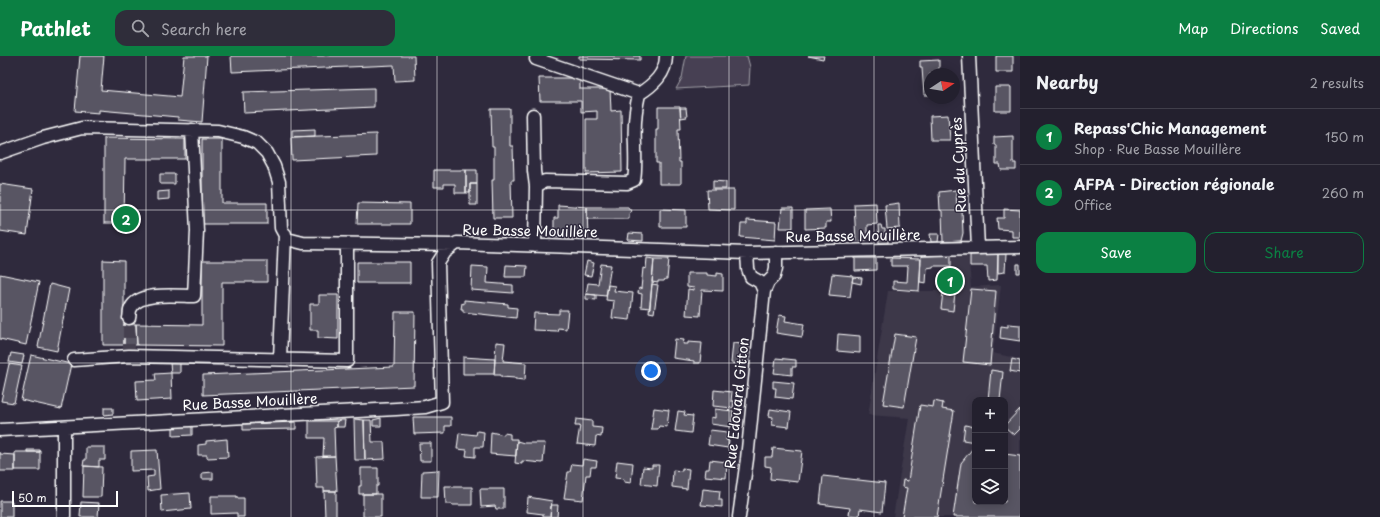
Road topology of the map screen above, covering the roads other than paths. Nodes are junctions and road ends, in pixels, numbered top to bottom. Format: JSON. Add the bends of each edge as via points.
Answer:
{"nodes":[{"id":1,"x":666,"y":56,"type":"edge"},
{"id":2,"x":969,"y":56,"type":"edge"},
{"id":3,"x":536,"y":59,"type":"dead end"},
{"id":4,"x":639,"y":94,"type":"junction"},
{"id":5,"x":533,"y":116,"type":"dead end"},
{"id":6,"x":192,"y":130,"type":"junction"},
{"id":7,"x":0,"y":153,"type":"edge"},
{"id":8,"x":536,"y":186,"type":"junction"},
{"id":9,"x":285,"y":234,"type":"junction"},
{"id":10,"x":347,"y":244,"type":"junction"},
{"id":11,"x":454,"y":245,"type":"junction"},
{"id":12,"x":535,"y":246,"type":"junction"},
{"id":13,"x":1020,"y":247,"type":"edge"},
{"id":14,"x":978,"y":248,"type":"junction"},
{"id":15,"x":776,"y":252,"type":"junction"},
{"id":16,"x":747,"y":253,"type":"junction"},
{"id":17,"x":764,"y":291,"type":"junction"},
{"id":18,"x":129,"y":318,"type":"tunnel mouth"},
{"id":19,"x":280,"y":359,"type":"junction"},
{"id":20,"x":74,"y":360,"type":"dead end"},
{"id":21,"x":64,"y":427,"type":"junction"},
{"id":22,"x":0,"y":430,"type":"edge"},
{"id":23,"x":64,"y":517,"type":"edge"},
{"id":24,"x":739,"y":517,"type":"edge"}],
"edges":[{"from":1,"to":4,"type":"street","via":[[665,69]]},
{"from":2,"to":14,"type":"street","name":"Rue du Cyprès"},
{"from":3,"to":4,"type":"street"},
{"from":4,"to":8,"type":"street","via":[[636,107],[634,180],[627,183],[545,181]]},
{"from":5,"to":8,"type":"street"},
{"from":6,"to":7,"type":"street","via":[[82,128]]},
{"from":6,"to":9,"type":"street","via":[[218,131],[243,137],[257,143],[267,153],[279,182],[281,228]]},
{"from":6,"to":18,"type":"street","via":[[197,231],[194,296],[149,296],[136,302],[130,309]]},
{"from":8,"to":12,"type":"street"},
{"from":9,"to":10,"type":"street","via":[[287,239],[302,243]]},
{"from":9,"to":19,"type":"street"},
{"from":10,"to":11,"type":"street"},
{"from":10,"to":19,"type":"street","via":[[347,361]]},
{"from":11,"to":12,"type":"street","name":"Rue Basse Mouillère","via":[[457,243]]},
{"from":11,"to":21,"type":"street","name":"Rue Basse Mouillère","via":[[445,252],[438,263],[442,402],[396,409]]},
{"from":12,"to":16,"type":"street","name":"Rue Basse Mouillère"},
{"from":13,"to":14,"type":"street","name":"Rue Basse Mouillère"},
{"from":14,"to":15,"type":"street","name":"Rue Basse Mouillère"},
{"from":15,"to":16,"type":"street","name":"Rue Basse Mouillère"},
{"from":15,"to":17,"type":"street","name":"Rue Edouard Gitton","via":[[774,276]]},
{"from":16,"to":17,"type":"street","via":[[751,277],[760,282]]},
{"from":17,"to":24,"type":"street","name":"Rue Edouard Gitton"},
{"from":19,"to":20,"type":"street","via":[[129,356]]},
{"from":21,"to":22,"type":"street","name":"Rue Basse Mouillère"},
{"from":21,"to":23,"type":"street"}]}
